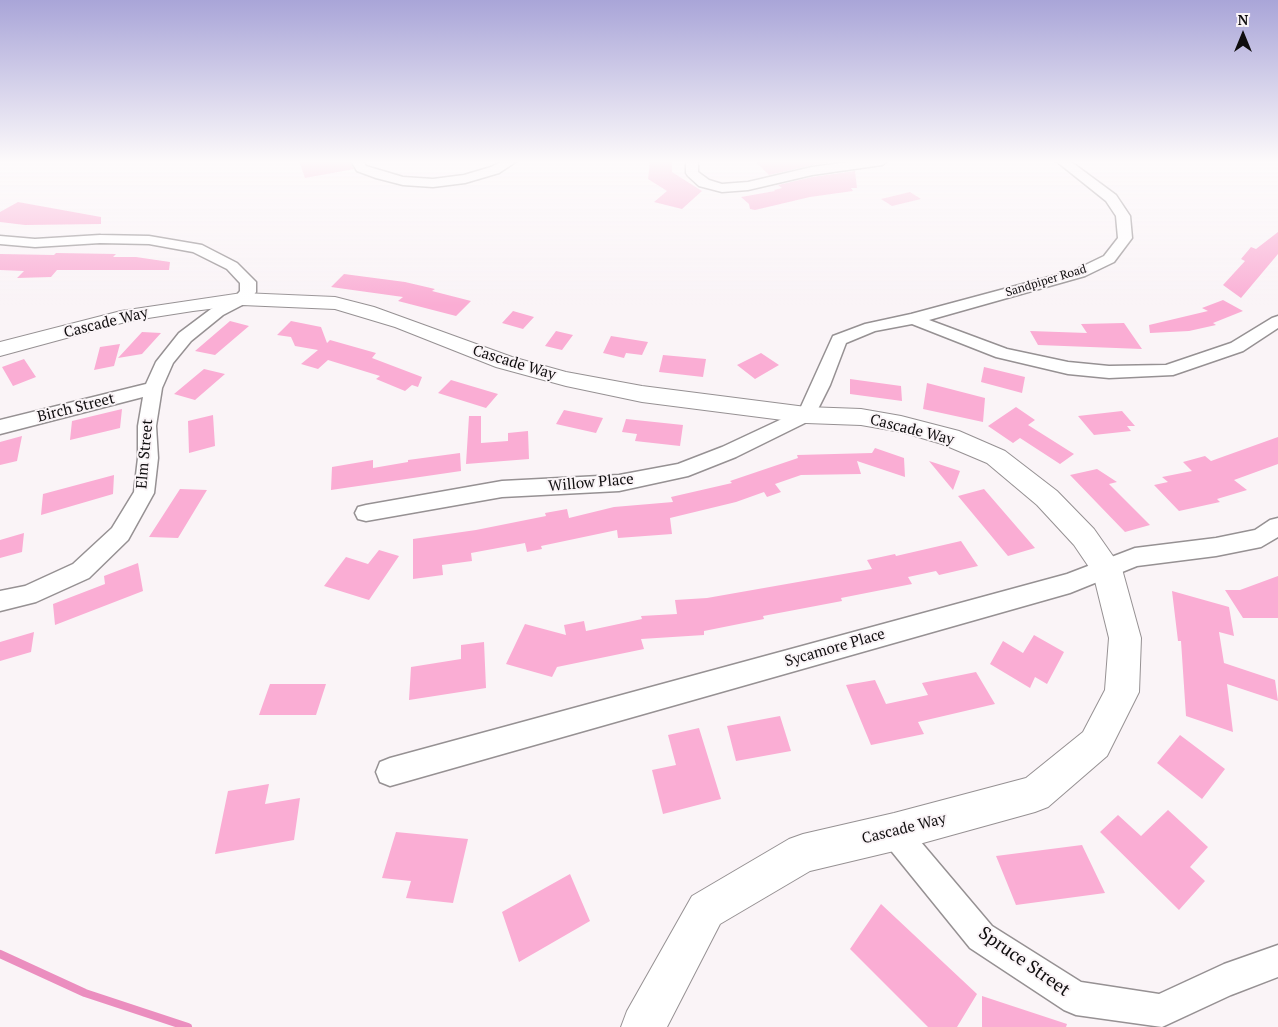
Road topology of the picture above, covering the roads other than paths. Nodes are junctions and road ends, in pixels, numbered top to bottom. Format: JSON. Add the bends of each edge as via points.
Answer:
{"nodes":[{"id":1,"x":1119,"y":209,"type":"edge"},
{"id":2,"x":0,"y":240,"type":"edge"},
{"id":3,"x":242,"y":299,"type":"junction"},
{"id":4,"x":913,"y":319,"type":"junction"},
{"id":5,"x":1278,"y":321,"type":"edge"},
{"id":6,"x":0,"y":349,"type":"edge"},
{"id":7,"x":153,"y":388,"type":"junction"},
{"id":8,"x":806,"y":415,"type":"junction"},
{"id":9,"x":0,"y":427,"type":"edge"},
{"id":10,"x":366,"y":513,"type":"dead end"},
{"id":11,"x":1278,"y":526,"type":"edge"},
{"id":12,"x":1107,"y":569,"type":"junction"},
{"id":13,"x":0,"y":601,"type":"edge"},
{"id":14,"x":390,"y":772,"type":"dead end"},
{"id":15,"x":894,"y":832,"type":"junction"},
{"id":16,"x":1278,"y":961,"type":"edge"},
{"id":17,"x":644,"y":1027,"type":"edge"}],
"edges":[{"from":1,"to":4,"type":"street","name":"Sandpiper Road","via":[[1124,216],[1125,238],[1109,259],[1080,273]]},
{"from":2,"to":3,"type":"street","via":[[35,243],[150,240],[197,248],[232,266],[248,282],[248,292]]},
{"from":3,"to":6,"type":"street","name":"Cascade Way","via":[[128,315]]},
{"from":3,"to":7,"type":"street","name":"Elm Street","via":[[217,312],[185,337],[165,362]]},
{"from":3,"to":8,"type":"street","name":"Cascade Way","via":[[335,303],[393,320],[504,362],[566,379],[642,394]]},
{"from":4,"to":5,"type":"street","via":[[1002,353],[1068,368],[1109,372],[1167,371],[1237,347]]},
{"from":4,"to":8,"type":"street","name":"Sandpiper Road","via":[[871,327],[839,340]]},
{"from":7,"to":9,"type":"street","name":"Birch Street"},
{"from":7,"to":13,"type":"street","name":"Elm Street","via":[[147,426],[144,492],[120,534],[81,571],[28,595]]},
{"from":8,"to":10,"type":"street","name":"Willow Place","via":[[681,471],[619,483],[502,489]]},
{"from":8,"to":12,"type":"street","name":"Cascade Way","via":[[861,417],[901,424],[950,437],[996,457],[1047,498],[1084,536]]},
{"from":11,"to":12,"type":"street","name":"Sycamore Place","via":[[1260,538],[1135,557]]},
{"from":12,"to":14,"type":"street","name":"Sycamore Place","via":[[1070,583]]},
{"from":12,"to":15,"type":"street","name":"Cascade Way","via":[[1125,638],[1122,692],[1095,744],[1035,794]]},
{"from":15,"to":16,"type":"street","name":"Spruce Street","via":[[981,937],[1076,998],[1160,1011],[1224,981]]},
{"from":15,"to":17,"type":"street","name":"Cascade Way","via":[[804,853],[706,910]]}]}
